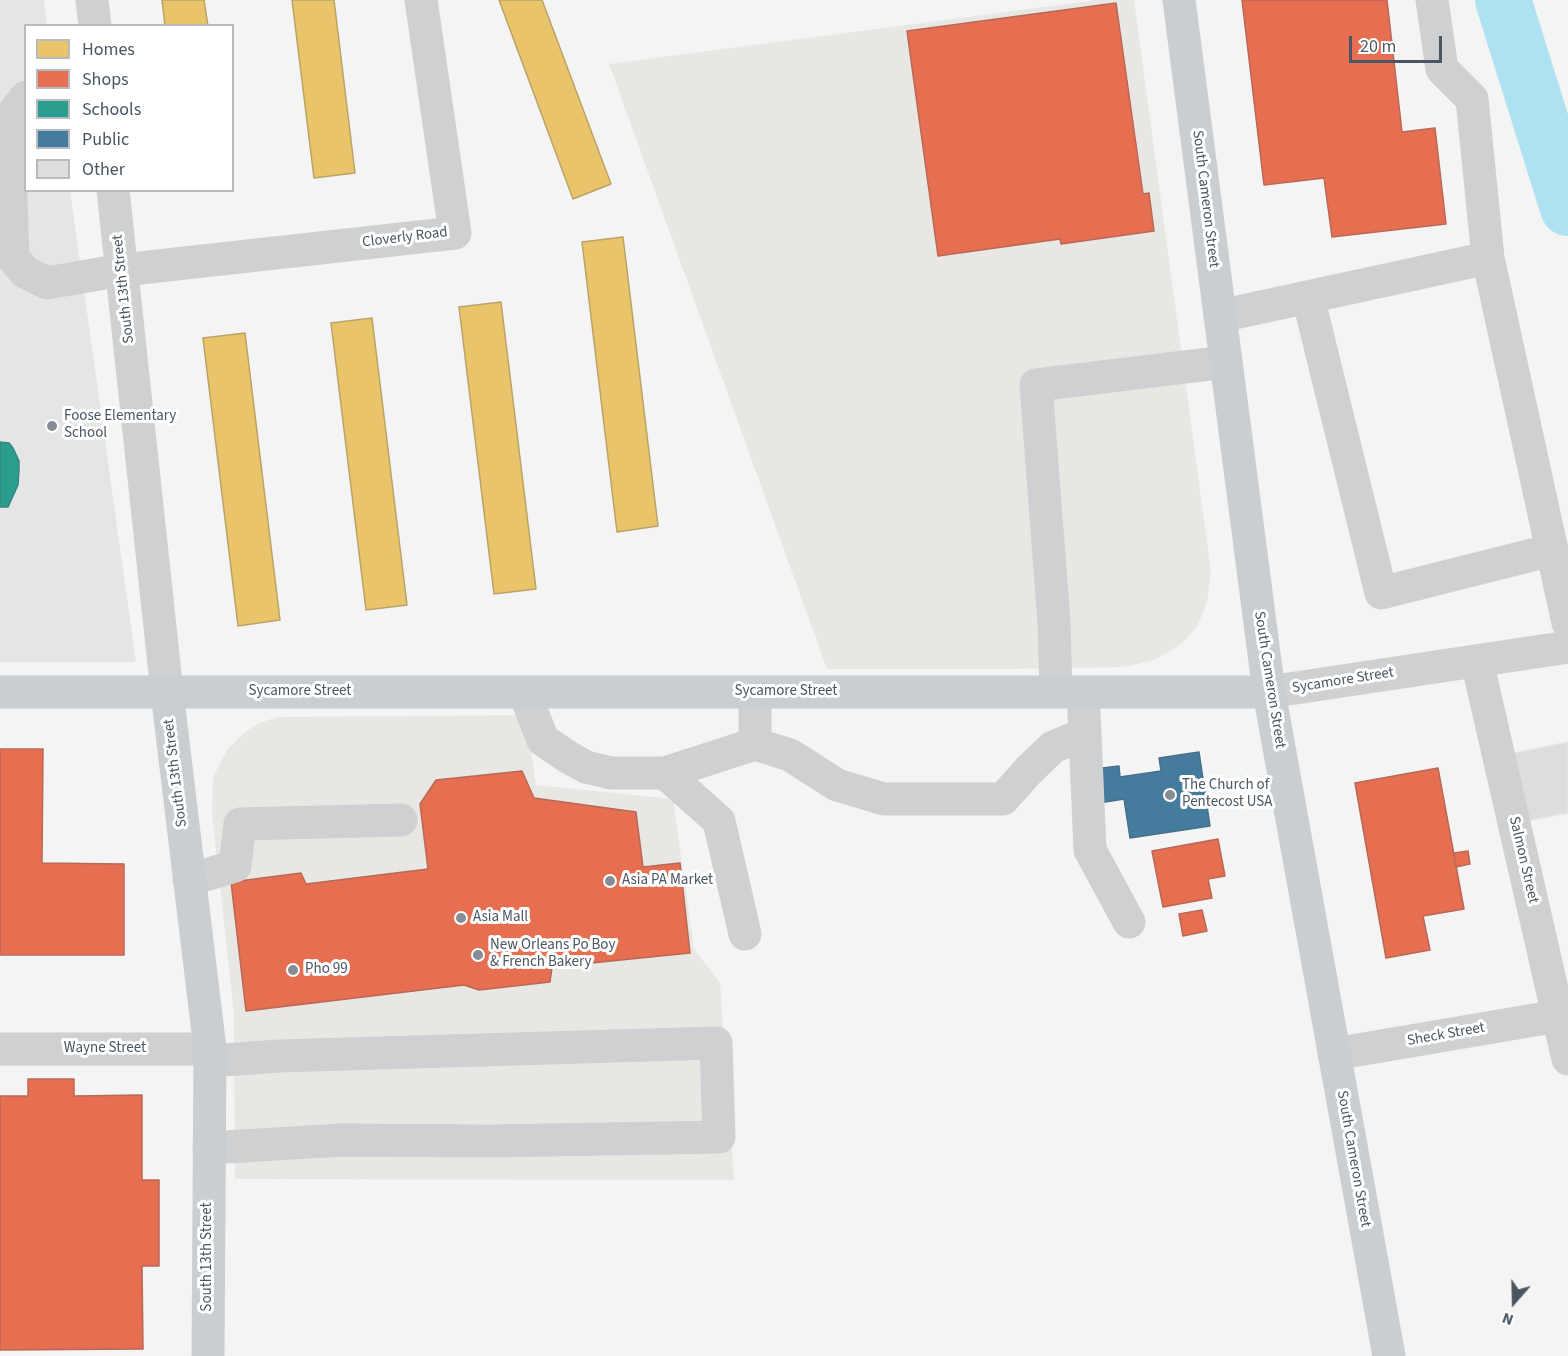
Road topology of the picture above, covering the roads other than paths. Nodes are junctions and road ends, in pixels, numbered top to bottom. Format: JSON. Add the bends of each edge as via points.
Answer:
{"nodes":[{"id":1,"x":92,"y":0,"type":"edge"},
{"id":2,"x":421,"y":0,"type":"edge"},
{"id":3,"x":1179,"y":0,"type":"edge"},
{"id":4,"x":1432,"y":0,"type":"edge"},
{"id":5,"x":95,"y":24,"type":"edge"},
{"id":6,"x":24,"y":100,"type":"edge"},
{"id":7,"x":113,"y":192,"type":"edge"},
{"id":8,"x":1488,"y":258,"type":"junction"},
{"id":9,"x":122,"y":270,"type":"junction"},
{"id":10,"x":1308,"y":297,"type":"junction"},
{"id":11,"x":1220,"y":316,"type":"junction"},
{"id":12,"x":1226,"y":362,"type":"junction"},
{"id":13,"x":1552,"y":550,"type":"junction"},
{"id":14,"x":1568,"y":623,"type":"edge"},
{"id":15,"x":1568,"y":647,"type":"edge"},
{"id":16,"x":1477,"y":661,"type":"junction"},
{"id":17,"x":0,"y":692,"type":"edge"},
{"id":18,"x":167,"y":692,"type":"junction"},
{"id":19,"x":524,"y":692,"type":"junction"},
{"id":20,"x":755,"y":692,"type":"junction"},
{"id":21,"x":1069,"y":692,"type":"junction"},
{"id":22,"x":1269,"y":692,"type":"junction"},
{"id":23,"x":1085,"y":734,"type":"junction"},
{"id":24,"x":755,"y":744,"type":"junction"},
{"id":25,"x":664,"y":773,"type":"junction"},
{"id":26,"x":401,"y":819,"type":"dead end"},
{"id":27,"x":189,"y":880,"type":"junction"},
{"id":28,"x":1129,"y":922,"type":"dead end"},
{"id":29,"x":744,"y":934,"type":"dead end"},
{"id":30,"x":1558,"y":1016,"type":"junction"},
{"id":31,"x":0,"y":1049,"type":"edge"},
{"id":32,"x":1334,"y":1054,"type":"junction"},
{"id":33,"x":209,"y":1055,"type":"junction"},
{"id":34,"x":1568,"y":1059,"type":"edge"},
{"id":35,"x":209,"y":1148,"type":"junction"},
{"id":36,"x":208,"y":1356,"type":"edge"},
{"id":37,"x":1389,"y":1356,"type":"edge"}],
"edges":[{"from":1,"to":5,"type":"street"},
{"from":2,"to":9,"type":"street","name":"Cloverly Road","via":[[455,232]]},
{"from":3,"to":11,"type":"main road","name":"South Cameron Street"},
{"from":4,"to":8,"type":"street","via":[[1442,69],[1472,99]]},
{"from":6,"to":9,"type":"street","via":[[12,115],[9,139],[13,258],[25,272],[47,283]]},
{"from":7,"to":9,"type":"street","name":"South 13th Street"},
{"from":8,"to":10,"type":"street"},
{"from":8,"to":13,"type":"street"},
{"from":9,"to":18,"type":"street","name":"South 13th Street"},
{"from":10,"to":11,"type":"street"},
{"from":10,"to":13,"type":"street","via":[[1382,593]]},
{"from":11,"to":12,"type":"main road","name":"South Cameron Street"},
{"from":12,"to":21,"type":"street","via":[[1036,385],[1054,622]]},
{"from":12,"to":22,"type":"main road","name":"South Cameron Street"},
{"from":13,"to":14,"type":"street"},
{"from":15,"to":16,"type":"street","name":"Sycamore Street"},
{"from":16,"to":22,"type":"street","name":"Sycamore Street"},
{"from":16,"to":30,"type":"street","name":"Salmon Street"},
{"from":17,"to":18,"type":"main road","name":"Sycamore Street"},
{"from":18,"to":19,"type":"main road","name":"Sycamore Street"},
{"from":18,"to":27,"type":"main road","name":"South 13th Street"},
{"from":19,"to":20,"type":"main road","name":"Sycamore Street"},
{"from":19,"to":25,"type":"street","via":[[543,740],[567,757],[610,773]]},
{"from":20,"to":21,"type":"main road","name":"Sycamore Street"},
{"from":20,"to":24,"type":"street"},
{"from":21,"to":22,"type":"main road","name":"Sycamore Street"},
{"from":21,"to":23,"type":"street"},
{"from":22,"to":32,"type":"main road","name":"South Cameron Street"},
{"from":23,"to":24,"type":"street","via":[[1053,747],[1004,799],[884,799],[837,785],[790,755]]},
{"from":23,"to":28,"type":"street","via":[[1090,850]]},
{"from":24,"to":25,"type":"street"},
{"from":25,"to":29,"type":"street","via":[[719,821]]},
{"from":26,"to":27,"type":"street","via":[[240,824],[235,866]]},
{"from":27,"to":33,"type":"main road","name":"South 13th Street"},
{"from":30,"to":32,"type":"street","name":"Sheck Street"},
{"from":30,"to":34,"type":"street","name":"Salmon Street"},
{"from":31,"to":33,"type":"street","name":"Wayne Street"},
{"from":32,"to":37,"type":"main road","name":"South Cameron Street"},
{"from":33,"to":35,"type":"main road","name":"South 13th Street"},
{"from":33,"to":35,"type":"street","name":"Wayne Street","via":[[716,1043],[719,1137],[342,1140]]},
{"from":35,"to":36,"type":"main road","name":"South 13th Street"}]}
